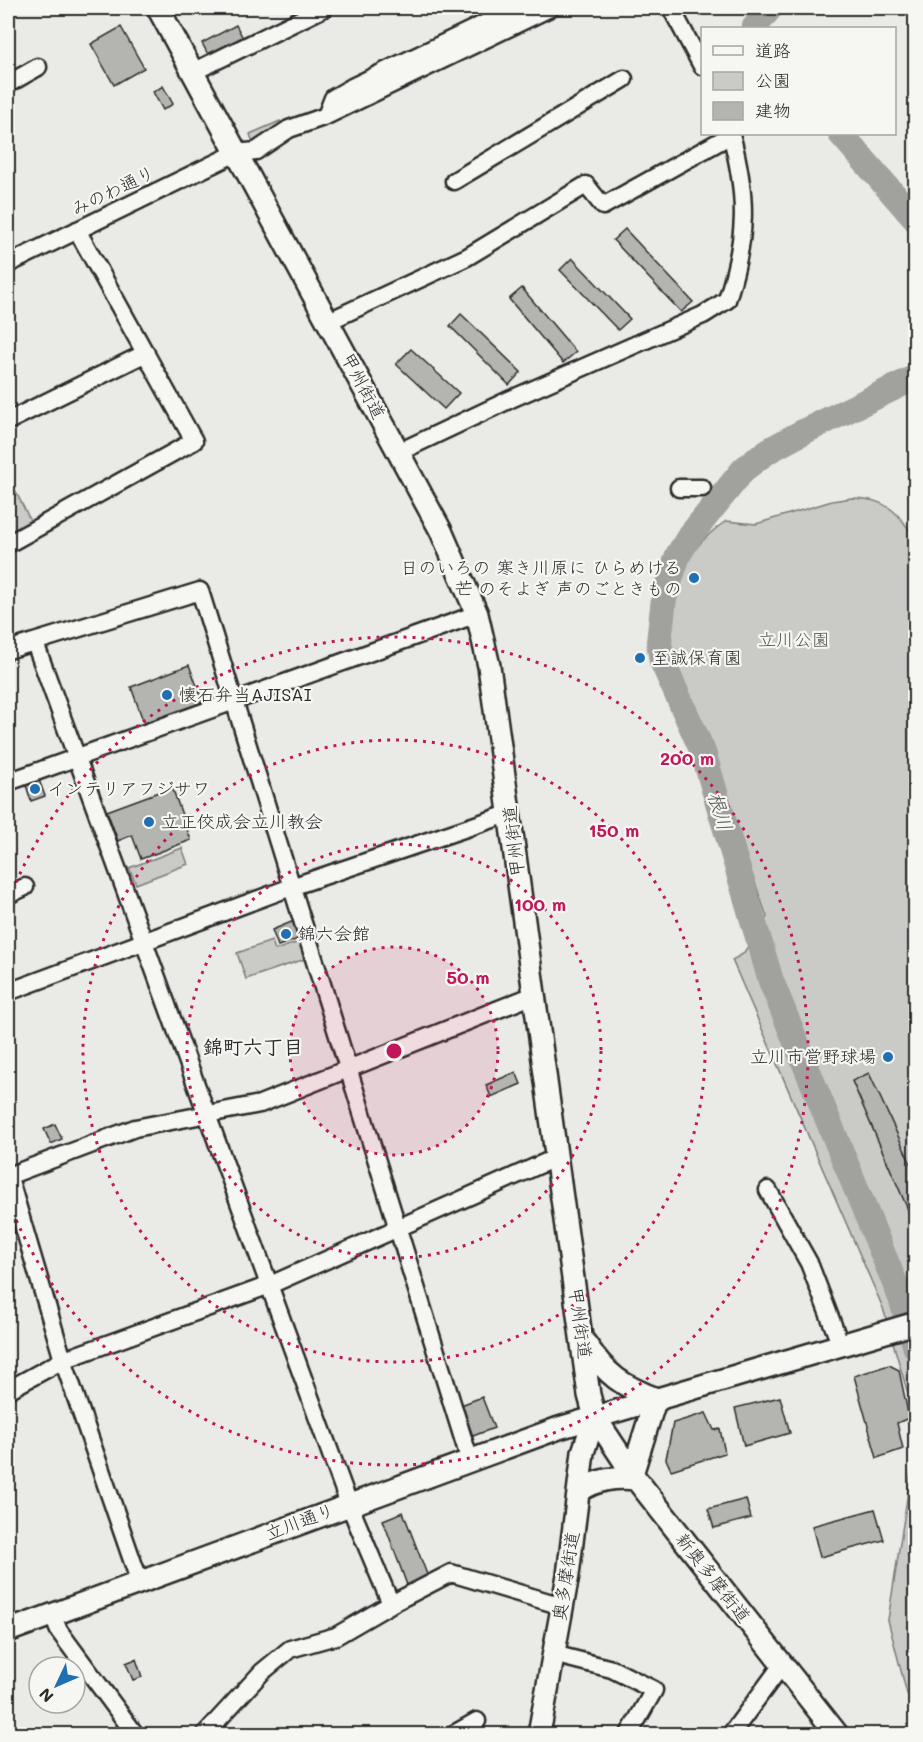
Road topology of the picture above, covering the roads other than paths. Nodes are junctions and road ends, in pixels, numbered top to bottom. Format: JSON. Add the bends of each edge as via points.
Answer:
{"nodes":[{"id":1,"x":158,"y":8,"type":"edge"},
{"id":2,"x":324,"y":8,"type":"edge"},
{"id":3,"x":517,"y":8,"type":"edge"},
{"id":4,"x":550,"y":8,"type":"edge"},
{"id":5,"x":671,"y":8,"type":"edge"},
{"id":6,"x":438,"y":54,"type":"junction"},
{"id":7,"x":701,"y":64,"type":"edge"},
{"id":8,"x":38,"y":67,"type":"dead end"},
{"id":9,"x":193,"y":72,"type":"junction"},
{"id":10,"x":624,"y":79,"type":"dead end"},
{"id":11,"x":8,"y":84,"type":"edge"},
{"id":12,"x":729,"y":135,"type":"edge"},
{"id":13,"x":731,"y":135,"type":"edge"},
{"id":14,"x":236,"y":153,"type":"junction"},
{"id":15,"x":454,"y":181,"type":"dead end"},
{"id":16,"x":77,"y":230,"type":"junction"},
{"id":17,"x":8,"y":264,"type":"edge"},
{"id":18,"x":329,"y":321,"type":"junction"},
{"id":19,"x":146,"y":353,"type":"junction"},
{"id":20,"x":8,"y":421,"type":"edge"},
{"id":21,"x":399,"y":452,"type":"junction"},
{"id":22,"x":679,"y":488,"type":"dead end"},
{"id":23,"x":702,"y":488,"type":"dead end"},
{"id":24,"x":8,"y":544,"type":"edge"},
{"id":25,"x":477,"y":614,"type":"junction"},
{"id":26,"x":35,"y":643,"type":"junction"},
{"id":27,"x":8,"y":650,"type":"edge"},
{"id":28,"x":234,"y":699,"type":"junction"},
{"id":29,"x":77,"y":757,"type":"junction"},
{"id":30,"x":8,"y":782,"type":"edge"},
{"id":31,"x":511,"y":813,"type":"junction"},
{"id":32,"x":294,"y":886,"type":"junction"},
{"id":33,"x":25,"y":887,"type":"dead end"},
{"id":34,"x":8,"y":895,"type":"edge"},
{"id":35,"x":144,"y":941,"type":"junction"},
{"id":36,"x":8,"y":992,"type":"edge"},
{"id":37,"x":534,"y":995,"type":"junction"},
{"id":38,"x":348,"y":1070,"type":"junction"},
{"id":39,"x":207,"y":1114,"type":"junction"},
{"id":40,"x":555,"y":1158,"type":"junction"},
{"id":41,"x":8,"y":1176,"type":"edge"},
{"id":42,"x":768,"y":1190,"type":"dead end"},
{"id":43,"x":398,"y":1226,"type":"junction"},
{"id":44,"x":270,"y":1285,"type":"junction"},
{"id":45,"x":908,"y":1325,"type":"edge"},
{"id":46,"x":583,"y":1340,"type":"junction"},
{"id":47,"x":841,"y":1346,"type":"junction"},
{"id":48,"x":63,"y":1360,"type":"junction"},
{"id":49,"x":8,"y":1390,"type":"edge"},
{"id":50,"x":657,"y":1401,"type":"junction"},
{"id":51,"x":595,"y":1418,"type":"junction"},
{"id":52,"x":470,"y":1461,"type":"junction"},
{"id":53,"x":634,"y":1477,"type":"junction"},
{"id":54,"x":579,"y":1491,"type":"junction"},
{"id":55,"x":349,"y":1503,"type":"junction"},
{"id":56,"x":140,"y":1583,"type":"junction"},
{"id":57,"x":391,"y":1604,"type":"junction"},
{"id":58,"x":562,"y":1606,"type":"junction"},
{"id":59,"x":52,"y":1614,"type":"junction"},
{"id":60,"x":8,"y":1631,"type":"edge"},
{"id":61,"x":554,"y":1654,"type":"junction"},
{"id":62,"x":782,"y":1665,"type":"junction"},
{"id":63,"x":477,"y":1721,"type":"dead end"},
{"id":64,"x":135,"y":1734,"type":"edge"},
{"id":65,"x":205,"y":1734,"type":"edge"},
{"id":66,"x":454,"y":1734,"type":"edge"},
{"id":67,"x":539,"y":1734,"type":"edge"},
{"id":68,"x":629,"y":1734,"type":"edge"},
{"id":69,"x":731,"y":1734,"type":"edge"},
{"id":70,"x":837,"y":1734,"type":"edge"}],
"edges":[{"from":1,"to":9,"type":"main road","name":"甲州街道"},
{"from":2,"to":9,"type":"street"},
{"from":3,"to":6,"type":"street"},
{"from":4,"to":6,"type":"street"},
{"from":5,"to":7,"type":"street"},
{"from":6,"to":14,"type":"street","name":"みのわ通り","via":[[326,116],[289,129],[256,151]]},
{"from":8,"to":11,"type":"street"},
{"from":9,"to":14,"type":"main road","name":"甲州街道"},
{"from":10,"to":15,"type":"street"},
{"from":12,"to":18,"type":"street","via":[[603,206],[586,185],[467,258]]},
{"from":13,"to":21,"type":"street","via":[[743,195],[744,224],[727,300],[703,315]]},
{"from":14,"to":16,"type":"street","name":"みのわ通り"},
{"from":14,"to":18,"type":"main road","name":"甲州街道"},
{"from":16,"to":17,"type":"street","name":"みのわ通り"},
{"from":16,"to":19,"type":"street"},
{"from":18,"to":21,"type":"main road","name":"甲州街道"},
{"from":19,"to":20,"type":"street"},
{"from":19,"to":24,"type":"street","via":[[194,441]]},
{"from":21,"to":25,"type":"main road","name":"甲州街道","via":[[441,531]]},
{"from":22,"to":23,"type":"street"},
{"from":25,"to":28,"type":"street"},
{"from":25,"to":31,"type":"main road","name":"甲州街道","via":[[489,666]]},
{"from":26,"to":27,"type":"street"},
{"from":26,"to":28,"type":"street","via":[[200,591]]},
{"from":26,"to":29,"type":"street"},
{"from":28,"to":29,"type":"street"},
{"from":28,"to":32,"type":"street"},
{"from":29,"to":30,"type":"street"},
{"from":29,"to":35,"type":"street"},
{"from":31,"to":32,"type":"street"},
{"from":31,"to":37,"type":"main road","name":"甲州街道"},
{"from":32,"to":35,"type":"street"},
{"from":32,"to":38,"type":"street"},
{"from":33,"to":34,"type":"street"},
{"from":35,"to":36,"type":"street"},
{"from":35,"to":39,"type":"street"},
{"from":37,"to":38,"type":"street"},
{"from":37,"to":40,"type":"main road","name":"甲州街道"},
{"from":38,"to":39,"type":"street","via":[[260,1104]]},
{"from":38,"to":43,"type":"street"},
{"from":39,"to":41,"type":"street","via":[[135,1128]]},
{"from":39,"to":44,"type":"street"},
{"from":40,"to":43,"type":"street"},
{"from":40,"to":46,"type":"main road","name":"甲州街道"},
{"from":41,"to":48,"type":"street"},
{"from":42,"to":47,"type":"street","via":[[809,1263]]},
{"from":43,"to":44,"type":"street"},
{"from":43,"to":52,"type":"street"},
{"from":44,"to":48,"type":"street"},
{"from":44,"to":55,"type":"street"},
{"from":45,"to":47,"type":"main road"},
{"from":46,"to":50,"type":"main road","via":[[610,1376]]},
{"from":46,"to":51,"type":"main road","name":"甲州街道"},
{"from":47,"to":50,"type":"main road"},
{"from":48,"to":49,"type":"street"},
{"from":48,"to":56,"type":"street"},
{"from":50,"to":51,"type":"main road"},
{"from":50,"to":53,"type":"main road"},
{"from":51,"to":52,"type":"main road","name":"立川通り"},
{"from":51,"to":53,"type":"main road","name":"新奥多摩街道"},
{"from":51,"to":54,"type":"main road","name":"奥多摩街道","via":[[583,1452]]},
{"from":52,"to":55,"type":"main road","name":"立川通り"},
{"from":53,"to":54,"type":"main road","via":[[594,1482]]},
{"from":53,"to":62,"type":"main road","name":"新奥多摩街道"},
{"from":54,"to":58,"type":"main road","name":"奥多摩街道"},
{"from":55,"to":56,"type":"main road","name":"立川通り"},
{"from":55,"to":57,"type":"street"},
{"from":56,"to":59,"type":"main road","name":"立川通り"},
{"from":57,"to":58,"type":"street","via":[[451,1573]]},
{"from":57,"to":65,"type":"street","via":[[336,1636],[290,1649],[262,1672]]},
{"from":58,"to":61,"type":"main road","name":"奥多摩街道"},
{"from":59,"to":60,"type":"main road","name":"立川通り"},
{"from":59,"to":64,"type":"street","via":[[59,1631]]},
{"from":61,"to":67,"type":"main road","name":"奥多摩街道"},
{"from":61,"to":68,"type":"street","via":[[612,1669],[654,1690]]},
{"from":62,"to":69,"type":"street"},
{"from":62,"to":70,"type":"main road","name":"新奥多摩街道"},
{"from":63,"to":66,"type":"street"}]}
